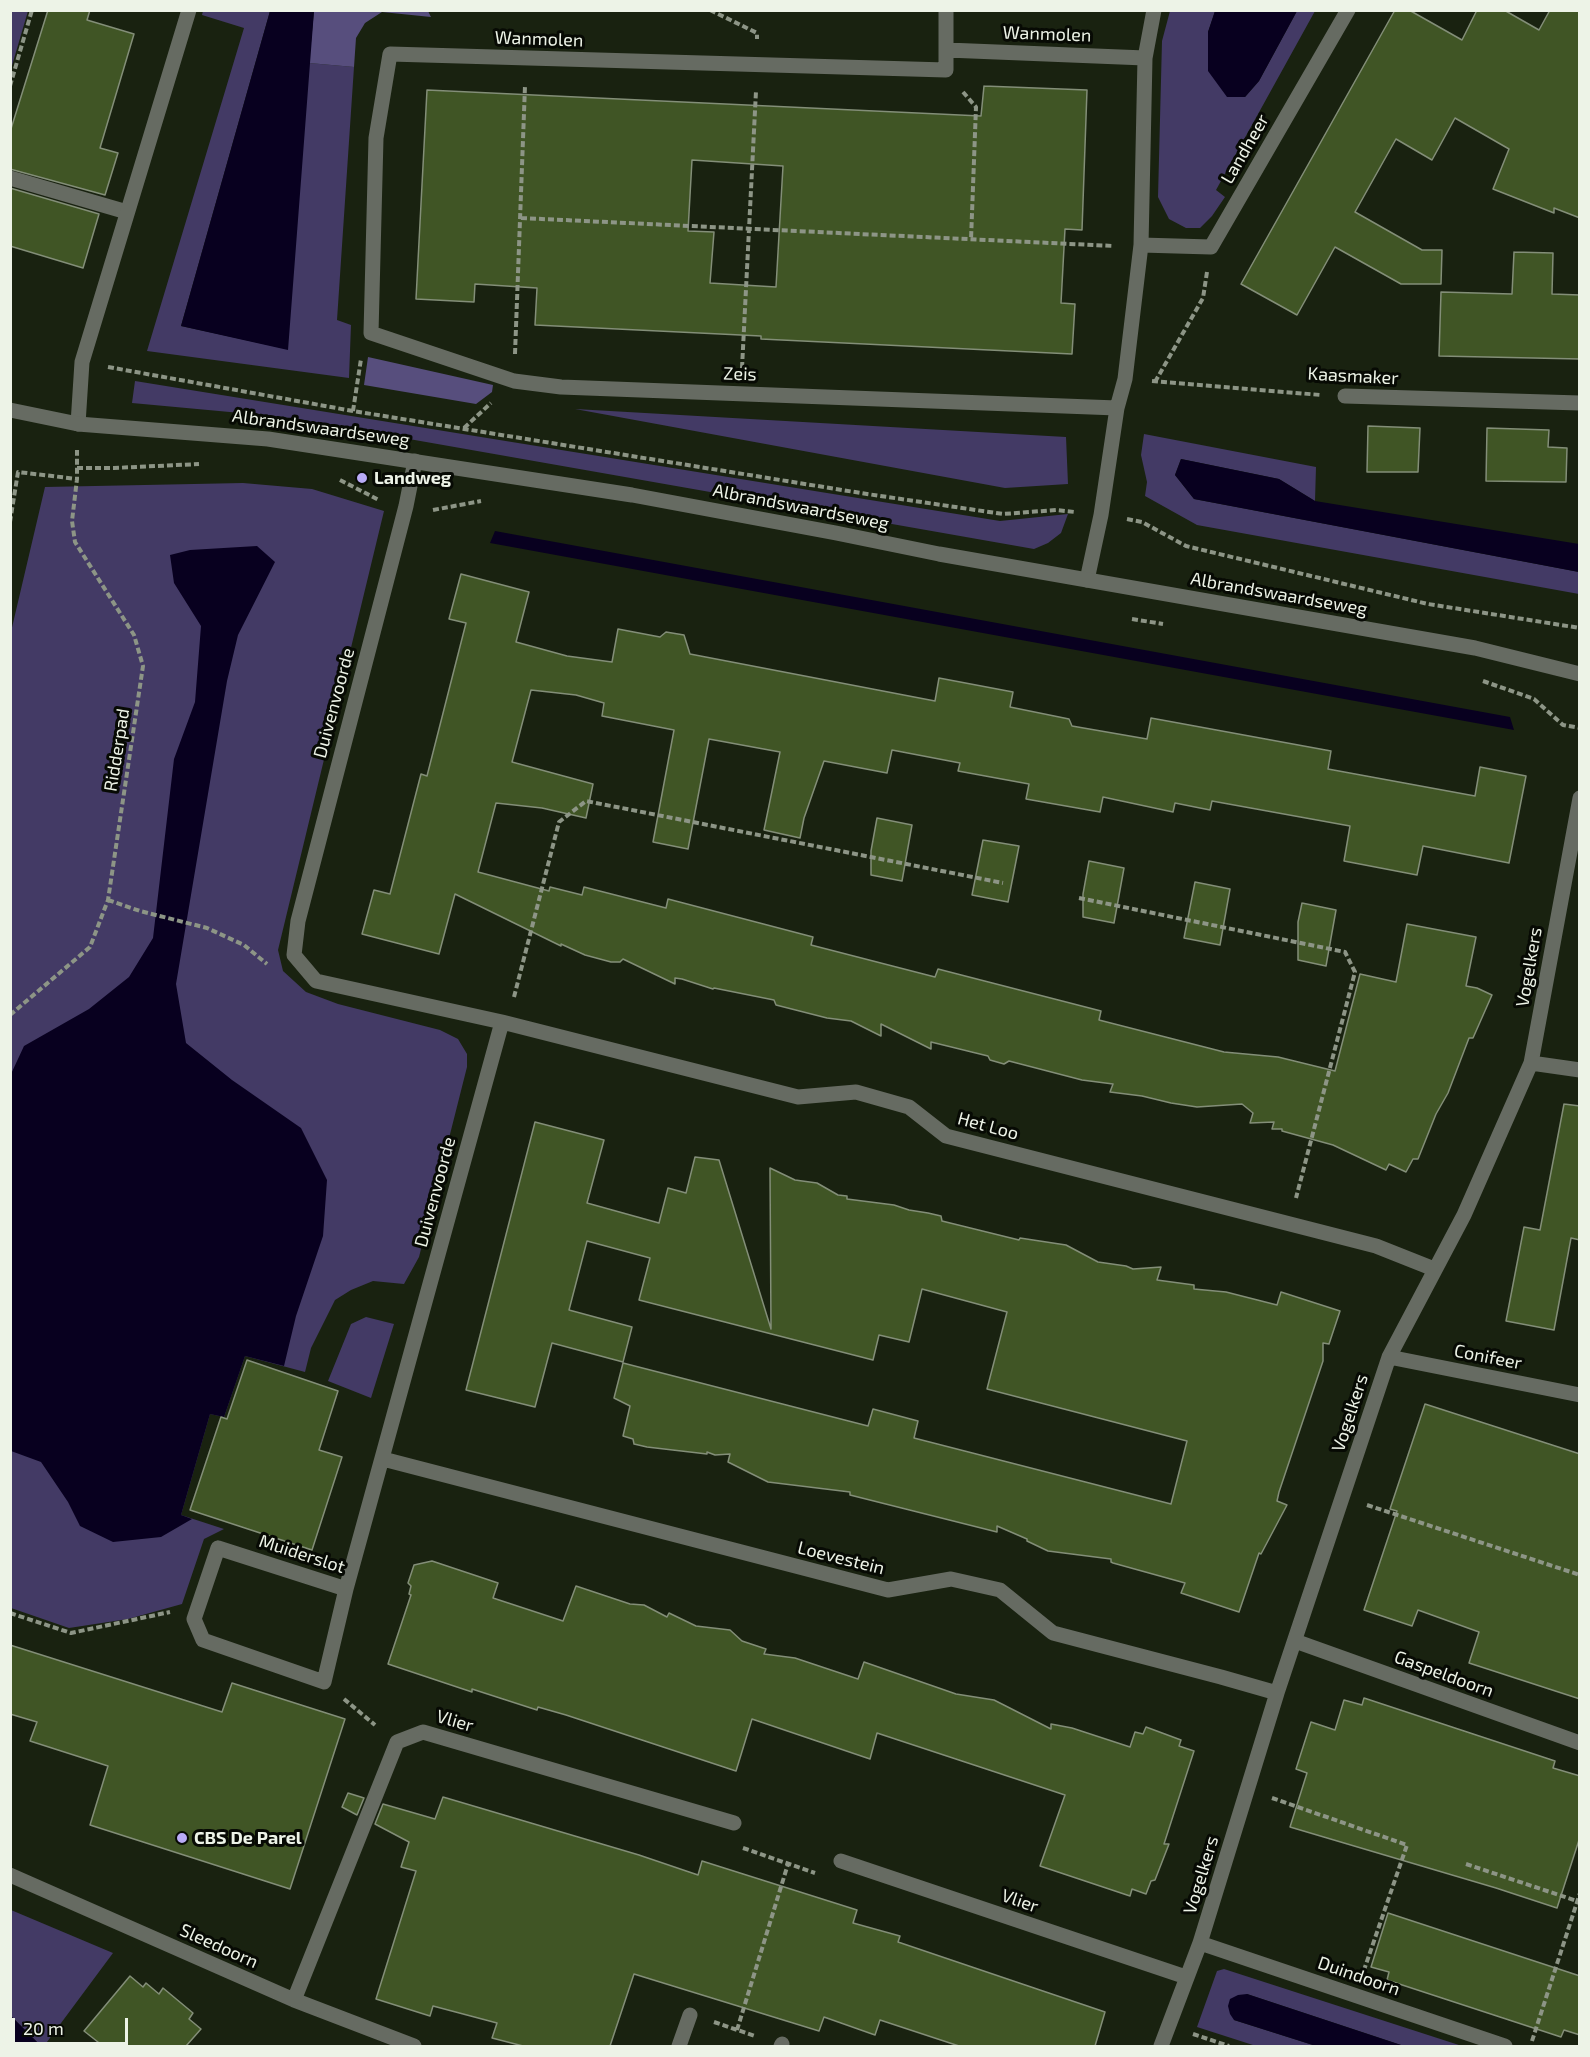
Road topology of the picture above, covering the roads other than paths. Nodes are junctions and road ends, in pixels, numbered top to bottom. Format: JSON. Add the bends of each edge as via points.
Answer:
{"nodes":[{"id":1,"x":189,"y":10,"type":"edge"},
{"id":2,"x":946,"y":10,"type":"edge"},
{"id":3,"x":1154,"y":10,"type":"edge"},
{"id":4,"x":1348,"y":10,"type":"edge"},
{"id":5,"x":947,"y":50,"type":"junction"},
{"id":6,"x":1145,"y":58,"type":"junction"},
{"id":7,"x":10,"y":178,"type":"edge"},
{"id":8,"x":127,"y":212,"type":"junction"},
{"id":9,"x":1141,"y":245,"type":"junction"},
{"id":10,"x":371,"y":333,"type":"joint"},
{"id":11,"x":1345,"y":396,"type":"road end"},
{"id":12,"x":1580,"y":403,"type":"edge"},
{"id":13,"x":1117,"y":408,"type":"junction"},
{"id":14,"x":10,"y":410,"type":"edge"},
{"id":15,"x":78,"y":424,"type":"junction"},
{"id":16,"x":415,"y":461,"type":"junction"},
{"id":17,"x":1087,"y":580,"type":"junction"},
{"id":18,"x":1580,"y":674,"type":"edge"},
{"id":19,"x":1580,"y":798,"type":"edge"},
{"id":20,"x":502,"y":1022,"type":"junction"},
{"id":21,"x":1531,"y":1064,"type":"junction"},
{"id":22,"x":1580,"y":1070,"type":"edge"},
{"id":23,"x":1434,"y":1269,"type":"junction"},
{"id":24,"x":1389,"y":1357,"type":"junction"},
{"id":25,"x":1580,"y":1395,"type":"edge"},
{"id":26,"x":383,"y":1459,"type":"junction"},
{"id":27,"x":346,"y":1589,"type":"junction"},
{"id":28,"x":1295,"y":1641,"type":"junction"},
{"id":29,"x":1277,"y":1694,"type":"junction"},
{"id":30,"x":1580,"y":1743,"type":"edge"},
{"id":31,"x":734,"y":1823,"type":"road end"},
{"id":32,"x":841,"y":1861,"type":"road end"},
{"id":33,"x":10,"y":1875,"type":"edge"},
{"id":34,"x":1200,"y":1943,"type":"junction"},
{"id":35,"x":1186,"y":1977,"type":"junction"},
{"id":36,"x":294,"y":2000,"type":"junction"},
{"id":37,"x":690,"y":2015,"type":"road end"},
{"id":38,"x":414,"y":2046,"type":"edge"},
{"id":39,"x":679,"y":2046,"type":"edge"},
{"id":40,"x":1161,"y":2046,"type":"edge"},
{"id":41,"x":1505,"y":2046,"type":"edge"}],
"edges":[{"from":1,"to":8,"type":"street"},
{"from":2,"to":5,"type":"street"},
{"from":3,"to":6,"type":"street"},
{"from":4,"to":9,"type":"street","name":"Landheer","via":[[1211,247]]},
{"from":5,"to":6,"type":"street","name":"Wanmolen"},
{"from":5,"to":10,"type":"street","name":"Wanmolen","via":[[946,70],[390,54],[376,138]]},
{"from":6,"to":9,"type":"street"},
{"from":7,"to":8,"type":"street"},
{"from":8,"to":15,"type":"street","via":[[82,362]]},
{"from":9,"to":13,"type":"street","via":[[1125,379]]},
{"from":10,"to":13,"type":"street","name":"Zeis","via":[[514,381],[561,387]]},
{"from":11,"to":12,"type":"street","name":"Kaasmaker"},
{"from":13,"to":17,"type":"street"},
{"from":14,"to":15,"type":"street","name":"Albrandswaardseweg"},
{"from":15,"to":16,"type":"street","name":"Albrandswaardseweg","via":[[268,439]]},
{"from":16,"to":17,"type":"street","name":"Albrandswaardseweg","via":[[632,495]]},
{"from":16,"to":20,"type":"street","name":"Duivenvoorde","via":[[298,921],[294,955],[316,981]]},
{"from":17,"to":18,"type":"street","name":"Albrandswaardseweg","via":[[1474,648]]},
{"from":19,"to":21,"type":"street","name":"Vogelkers"},
{"from":20,"to":23,"type":"street","name":"Het Loo","via":[[798,1097],[856,1092],[909,1107],[946,1137],[1376,1246]]},
{"from":20,"to":26,"type":"street","name":"Duivenvoorde"},
{"from":21,"to":22,"type":"street"},
{"from":21,"to":23,"type":"street","name":"Vogelkers","via":[[1464,1215]]},
{"from":23,"to":24,"type":"street","name":"Vogelkers"},
{"from":24,"to":25,"type":"street","name":"Conifeer"},
{"from":24,"to":28,"type":"street","name":"Vogelkers"},
{"from":26,"to":27,"type":"street","name":"Duivenvoorde"},
{"from":26,"to":29,"type":"street","name":"Loevestein","via":[[888,1590],[951,1579],[1000,1590],[1053,1633]]},
{"from":27,"to":27,"type":"street","name":"Muiderslot","via":[[324,1682],[202,1641],[194,1619],[218,1548]]},
{"from":28,"to":29,"type":"street","name":"Vogelkers"},
{"from":28,"to":30,"type":"street","name":"Gaspeldoorn"},
{"from":29,"to":34,"type":"street","name":"Vogelkers"},
{"from":31,"to":36,"type":"street","name":"Vlier","via":[[423,1732],[397,1742]]},
{"from":32,"to":35,"type":"street","name":"Vlier"},
{"from":33,"to":36,"type":"street","name":"Sleedoorn"},
{"from":34,"to":35,"type":"street","name":"Vogelkers"},
{"from":34,"to":41,"type":"street","name":"Duindoorn"},
{"from":35,"to":40,"type":"street","name":"Vogelkers"},
{"from":36,"to":38,"type":"street","name":"Sleedoorn"},
{"from":37,"to":39,"type":"street"}]}
